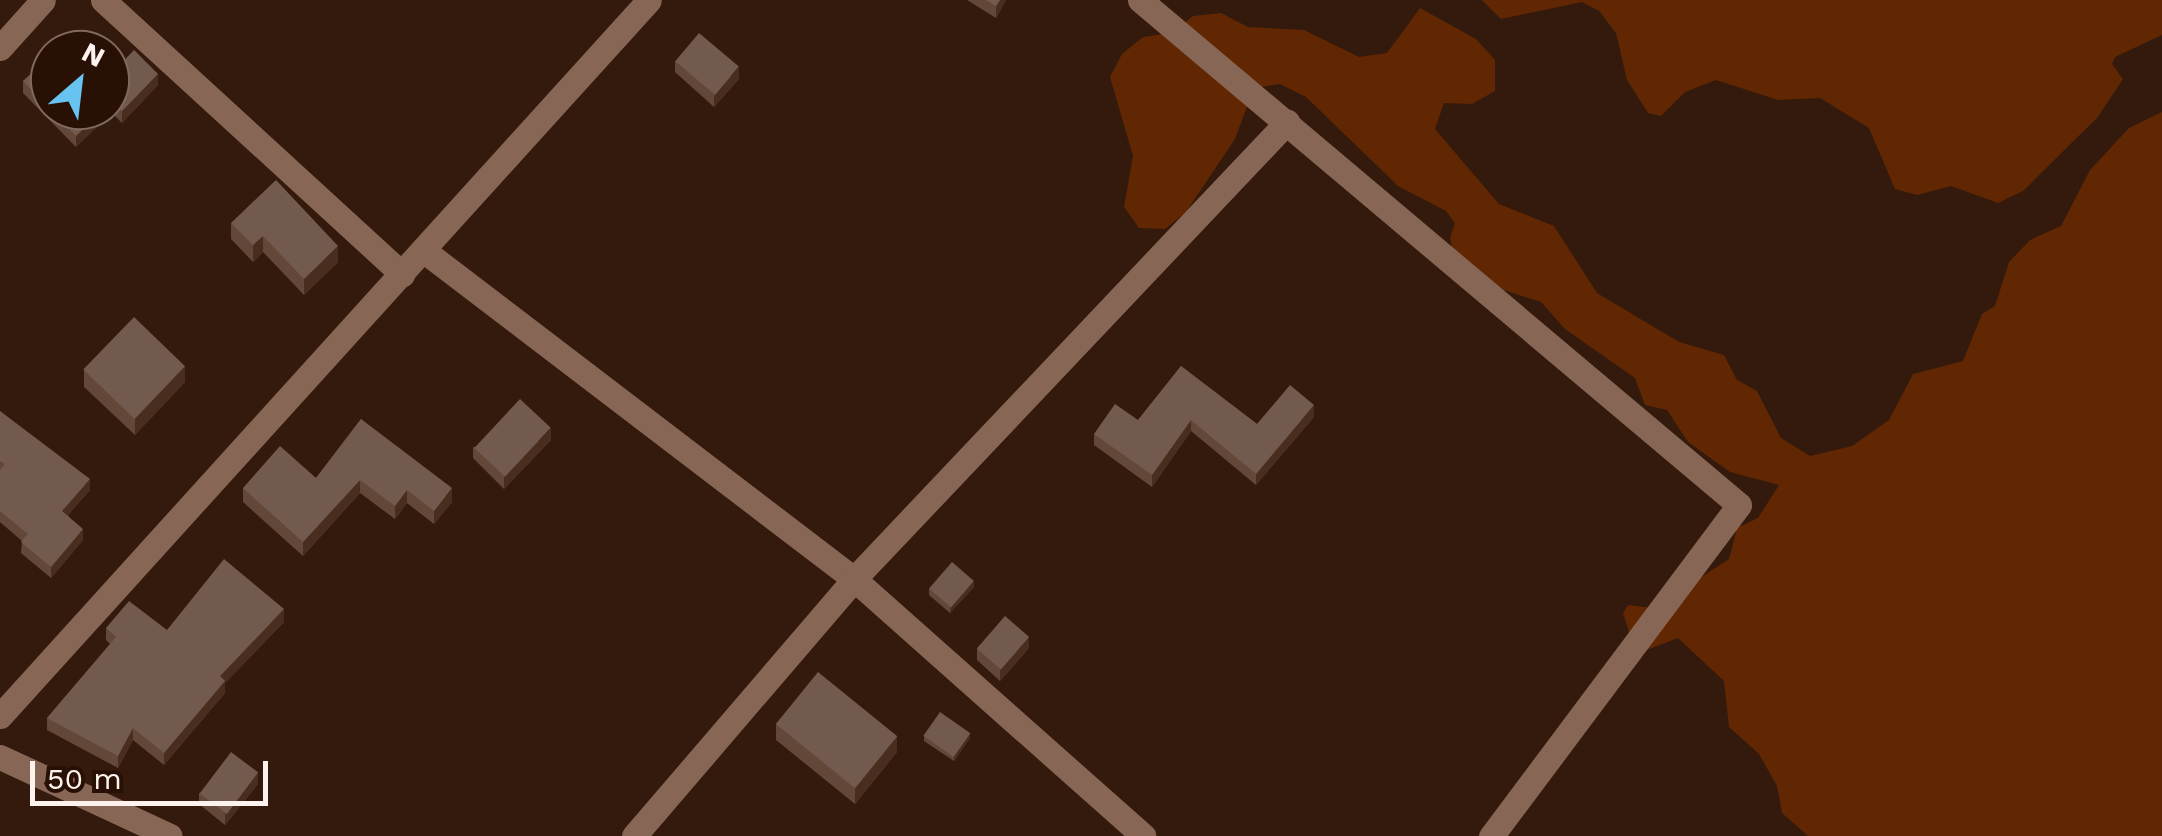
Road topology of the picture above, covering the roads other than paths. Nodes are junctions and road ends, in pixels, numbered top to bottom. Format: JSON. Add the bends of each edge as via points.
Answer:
{"nodes":[{"id":1,"x":43,"y":0,"type":"edge"},
{"id":2,"x":102,"y":0,"type":"edge"},
{"id":3,"x":649,"y":0,"type":"edge"},
{"id":4,"x":1140,"y":0,"type":"edge"},
{"id":5,"x":1,"y":45,"type":"edge"},
{"id":6,"x":1287,"y":122,"type":"junction"},
{"id":7,"x":423,"y":250,"type":"junction"},
{"id":8,"x":402,"y":274,"type":"junction"},
{"id":9,"x":854,"y":579,"type":"junction"},
{"id":10,"x":0,"y":716,"type":"edge"},
{"id":11,"x":0,"y":757,"type":"edge"},
{"id":12,"x":170,"y":836,"type":"edge"},
{"id":13,"x":634,"y":836,"type":"edge"},
{"id":14,"x":1143,"y":836,"type":"edge"},
{"id":15,"x":1491,"y":836,"type":"edge"}],
"edges":[{"from":1,"to":5,"type":"street"},
{"from":2,"to":8,"type":"street"},
{"from":3,"to":7,"type":"street"},
{"from":4,"to":6,"type":"street"},
{"from":6,"to":9,"type":"street"},
{"from":6,"to":15,"type":"street","via":[[1739,505]]},
{"from":7,"to":8,"type":"street"},
{"from":7,"to":9,"type":"street"},
{"from":8,"to":10,"type":"street"},
{"from":9,"to":13,"type":"street"},
{"from":9,"to":14,"type":"street"},
{"from":11,"to":12,"type":"street"}]}
